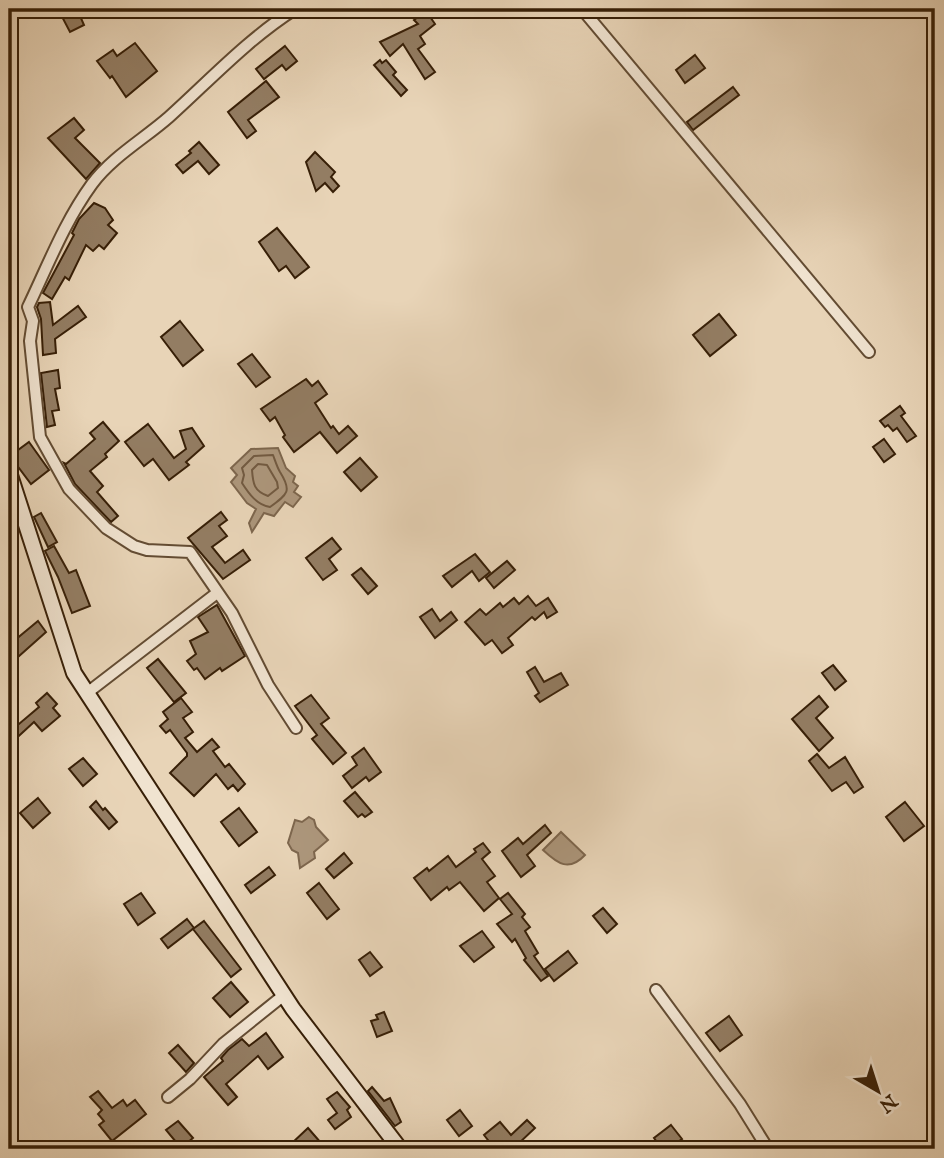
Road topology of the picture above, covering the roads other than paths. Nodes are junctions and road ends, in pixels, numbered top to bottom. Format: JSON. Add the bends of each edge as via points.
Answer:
{"nodes":[{"id":1,"x":295,"y":9,"type":"edge"},
{"id":2,"x":582,"y":9,"type":"edge"},
{"id":3,"x":869,"y":352,"type":"dead end"},
{"id":4,"x":9,"y":472,"type":"edge"},
{"id":5,"x":217,"y":593,"type":"junction"},
{"id":6,"x":87,"y":693,"type":"junction"},
{"id":7,"x":296,"y":728,"type":"dead end"},
{"id":8,"x":656,"y":990,"type":"dead end"},
{"id":9,"x":284,"y":995,"type":"junction"},
{"id":10,"x":168,"y":1097,"type":"dead end"},
{"id":11,"x":400,"y":1149,"type":"edge"},
{"id":12,"x":768,"y":1149,"type":"edge"}],
"edges":[{"from":1,"to":5,"type":"street","via":[[266,28],[94,181],[71,215],[28,307],[33,321],[30,341],[40,437],[69,488],[106,528],[134,546],[190,552]]},
{"from":2,"to":3,"type":"street"},
{"from":4,"to":6,"type":"main road","via":[[74,673]]},
{"from":5,"to":6,"type":"street"},
{"from":5,"to":7,"type":"street"},
{"from":6,"to":9,"type":"main road"},
{"from":8,"to":12,"type":"street"},
{"from":9,"to":10,"type":"street"},
{"from":9,"to":11,"type":"main road"}]}
